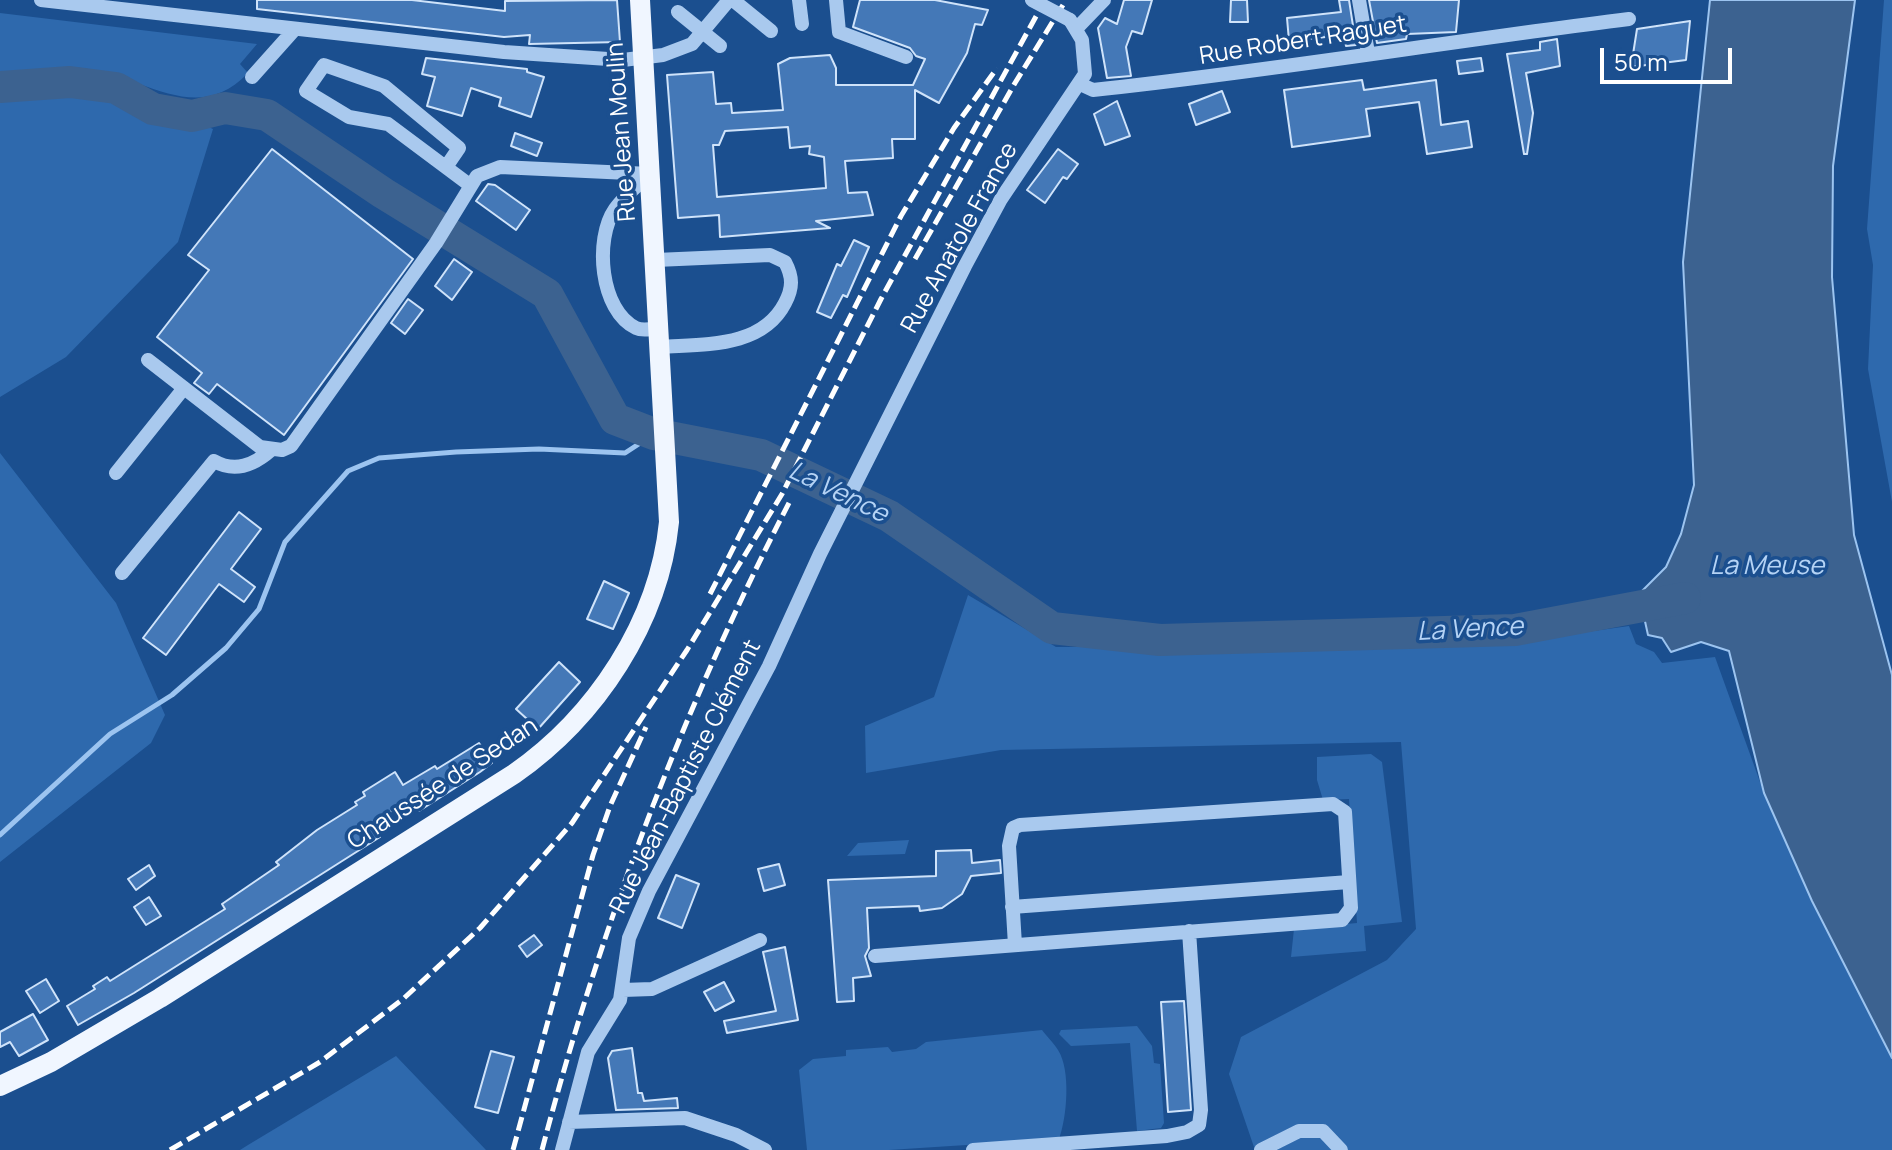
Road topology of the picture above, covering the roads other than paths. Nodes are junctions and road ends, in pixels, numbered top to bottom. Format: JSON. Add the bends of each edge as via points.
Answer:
{"nodes":[{"id":1,"x":41,"y":0,"type":"edge"},
{"id":2,"x":188,"y":0,"type":"edge"},
{"id":3,"x":640,"y":0,"type":"edge"},
{"id":4,"x":731,"y":0,"type":"edge"},
{"id":5,"x":799,"y":0,"type":"edge"},
{"id":6,"x":836,"y":0,"type":"edge"},
{"id":7,"x":1032,"y":0,"type":"edge"},
{"id":8,"x":1104,"y":0,"type":"edge"},
{"id":9,"x":1359,"y":0,"type":"edge"},
{"id":10,"x":678,"y":12,"type":"dead end"},
{"id":11,"x":184,"y":17,"type":"junction"},
{"id":12,"x":1629,"y":19,"type":"dead end"},
{"id":13,"x":802,"y":24,"type":"dead end"},
{"id":14,"x":1074,"y":24,"type":"junction"},
{"id":15,"x":294,"y":30,"type":"junction"},
{"id":16,"x":702,"y":31,"type":"junction"},
{"id":17,"x":771,"y":31,"type":"dead end"},
{"id":18,"x":720,"y":46,"type":"dead end"},
{"id":19,"x":1368,"y":53,"type":"junction"},
{"id":20,"x":906,"y":57,"type":"dead end"},
{"id":21,"x":643,"y":59,"type":"junction"},
{"id":22,"x":252,"y":77,"type":"dead end"},
{"id":23,"x":1080,"y":84,"type":"junction"},
{"id":24,"x":446,"y":167,"type":"junction"},
{"id":25,"x":650,"y":174,"type":"junction"},
{"id":26,"x":471,"y":186,"type":"junction"},
{"id":27,"x":656,"y":260,"type":"junction"},
{"id":28,"x":660,"y":338,"type":"junction"},
{"id":29,"x":148,"y":360,"type":"dead end"},
{"id":30,"x":184,"y":388,"type":"junction"},
{"id":31,"x":271,"y":450,"type":"junction"},
{"id":32,"x":116,"y":473,"type":"dead end"},
{"id":33,"x":838,"y":519,"type":"joint"},
{"id":34,"x":122,"y":573,"type":"dead end"},
{"id":35,"x":1349,"y":882,"type":"junction"},
{"id":36,"x":1012,"y":907,"type":"junction"},
{"id":37,"x":1189,"y":931,"type":"junction"},
{"id":38,"x":760,"y":940,"type":"dead end"},
{"id":39,"x":1015,"y":945,"type":"junction"},
{"id":40,"x":875,"y":956,"type":"dead end"},
{"id":41,"x":623,"y":990,"type":"junction"},
{"id":42,"x":0,"y":1086,"type":"edge"},
{"id":43,"x":569,"y":1122,"type":"junction"},
{"id":44,"x":562,"y":1150,"type":"edge"},
{"id":45,"x":765,"y":1150,"type":"edge"},
{"id":46,"x":973,"y":1150,"type":"edge"},
{"id":47,"x":1261,"y":1150,"type":"edge"},
{"id":48,"x":1341,"y":1150,"type":"edge"}],
"edges":[{"from":1,"to":11,"type":"street"},
{"from":2,"to":11,"type":"street"},
{"from":3,"to":21,"type":"main road","name":"Rue Jean Moulin"},
{"from":4,"to":16,"type":"street"},
{"from":4,"to":17,"type":"street"},
{"from":5,"to":13,"type":"street"},
{"from":6,"to":20,"type":"street","via":[[839,32]]},
{"from":7,"to":14,"type":"street","bridge":true},
{"from":8,"to":14,"type":"street"},
{"from":9,"to":19,"type":"street"},
{"from":10,"to":16,"type":"street"},
{"from":11,"to":15,"type":"street"},
{"from":12,"to":19,"type":"street","name":"Rue Robert Raguet"},
{"from":14,"to":23,"type":"street","via":[[1084,55]]},
{"from":15,"to":21,"type":"street","via":[[504,52]]},
{"from":15,"to":22,"type":"street"},
{"from":16,"to":18,"type":"street"},
{"from":16,"to":21,"type":"street","via":[[692,44]]},
{"from":19,"to":23,"type":"street","name":"Rue Robert Raguet","via":[[1204,80],[1093,90]]},
{"from":21,"to":25,"type":"main road","name":"Rue Jean Moulin"},
{"from":23,"to":33,"type":"street","name":"Rue Anatole France","via":[[1001,199]]},
{"from":24,"to":24,"type":"street","via":[[388,124],[349,117],[306,91],[324,65],[384,86],[459,148]]},
{"from":24,"to":26,"type":"street"},
{"from":25,"to":26,"type":"street","via":[[500,167],[477,176]]},
{"from":25,"to":27,"type":"main road","name":"Rue Jean Moulin"},
{"from":25,"to":28,"type":"street","via":[[614,210],[604,243],[605,265],[613,304],[638,330]]},
{"from":26,"to":31,"type":"street","via":[[291,446]]},
{"from":27,"to":28,"type":"main road","name":"Chaussée de Sedan"},
{"from":27,"to":28,"type":"street","via":[[770,255],[785,262],[792,279],[781,310],[756,333],[737,339]]},
{"from":28,"to":42,"type":"main road","name":"Chaussée de Sedan","via":[[669,522],[656,586],[620,660],[580,716],[514,774],[160,998]]},
{"from":29,"to":30,"type":"street"},
{"from":30,"to":31,"type":"street"},
{"from":30,"to":32,"type":"street"},
{"from":31,"to":34,"type":"street","via":[[256,463],[240,467],[214,461]]},
{"from":33,"to":41,"type":"street","name":"Rue Jean-Baptiste Clément","via":[[769,666],[649,891],[629,938]]},
{"from":35,"to":36,"type":"street"},
{"from":35,"to":36,"type":"street","via":[[1345,812],[1333,804],[1020,825],[1013,828],[1009,846]]},
{"from":35,"to":37,"type":"street","via":[[1351,908],[1342,920]]},
{"from":36,"to":39,"type":"street"},
{"from":37,"to":39,"type":"street"},
{"from":37,"to":46,"type":"street","via":[[1199,1125],[1167,1136]]},
{"from":38,"to":41,"type":"street","via":[[652,989]]},
{"from":39,"to":40,"type":"street"},
{"from":41,"to":43,"type":"street","name":"Rue Jean-Baptiste Clément","via":[[588,1052]]},
{"from":43,"to":44,"type":"street","name":"Rue Jean-Baptiste Clément"},
{"from":43,"to":45,"type":"street","via":[[685,1118]]},
{"from":47,"to":48,"type":"street","via":[[1299,1131],[1323,1131]]}]}
